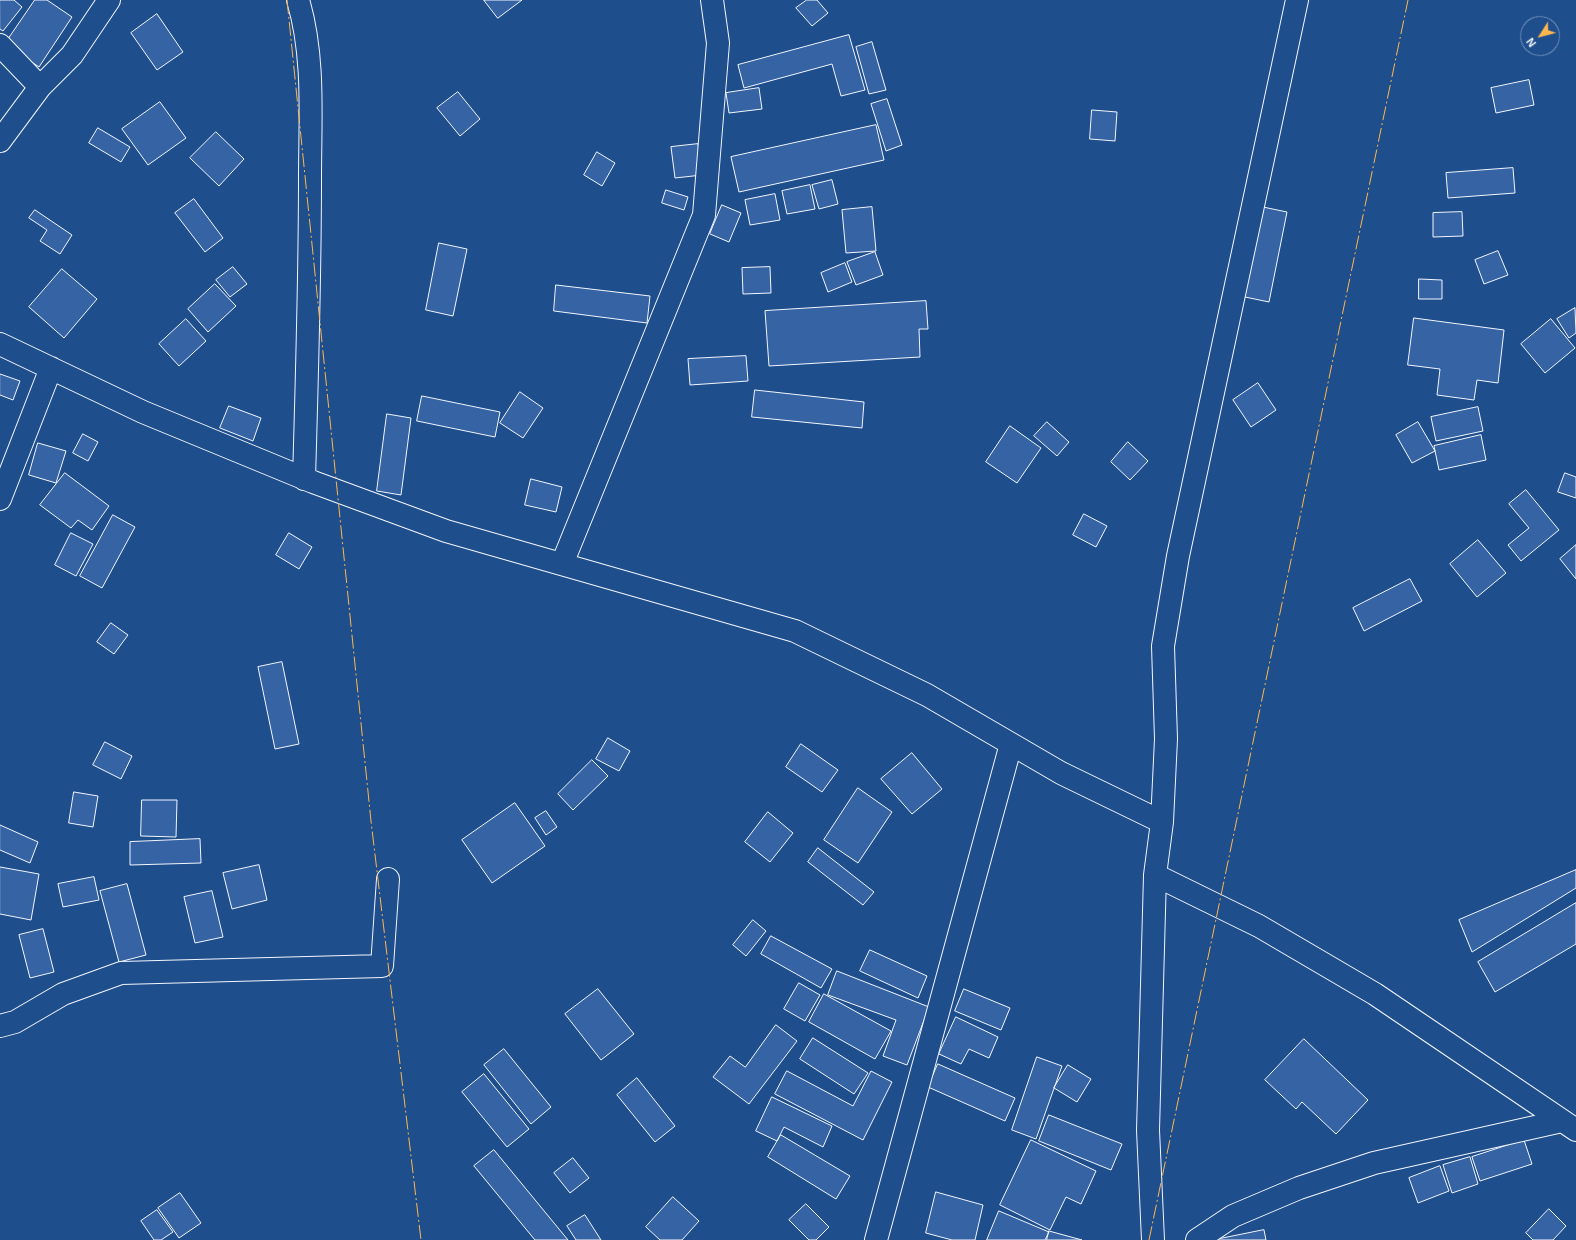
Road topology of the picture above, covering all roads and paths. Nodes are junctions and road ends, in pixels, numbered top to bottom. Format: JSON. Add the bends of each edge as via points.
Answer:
{"nodes":[{"id":1,"x":109,"y":0,"type":"edge"},
{"id":2,"x":298,"y":0,"type":"edge"},
{"id":3,"x":712,"y":0,"type":"edge"},
{"id":4,"x":1297,"y":0,"type":"edge"},
{"id":5,"x":0,"y":45,"type":"edge"},
{"id":6,"x":40,"y":87,"type":"junction"},
{"id":7,"x":0,"y":141,"type":"edge"},
{"id":8,"x":0,"y":344,"type":"edge"},
{"id":9,"x":51,"y":368,"type":"junction"},
{"id":10,"x":304,"y":479,"type":"junction"},
{"id":11,"x":0,"y":499,"type":"edge"},
{"id":12,"x":562,"y":564,"type":"junction"},
{"id":13,"x":1011,"y":744,"type":"junction"},
{"id":14,"x":1162,"y":822,"type":"junction"},
{"id":15,"x":1155,"y":875,"type":"junction"},
{"id":16,"x":388,"y":879,"type":"dead end"},
{"id":17,"x":0,"y":1026,"type":"edge"},
{"id":18,"x":1569,"y":1126,"type":"edge"},
{"id":19,"x":876,"y":1240,"type":"edge"},
{"id":20,"x":1153,"y":1240,"type":"edge"},
{"id":21,"x":1197,"y":1240,"type":"edge"}],
"edges":[{"from":1,"to":6,"type":"street","via":[[72,55]]},
{"from":2,"to":10,"type":"street","via":[[305,24],[310,71],[310,265]]},
{"from":3,"to":12,"type":"street","via":[[718,43],[704,215]]},
{"from":4,"to":14,"type":"street","via":[[1178,556],[1164,639],[1166,739]]},
{"from":5,"to":6,"type":"street"},
{"from":6,"to":7,"type":"street"},
{"from":8,"to":9,"type":"street"},
{"from":9,"to":10,"type":"street","via":[[143,412]]},
{"from":9,"to":11,"type":"street"},
{"from":10,"to":12,"type":"street","via":[[446,531]]},
{"from":12,"to":13,"type":"street","via":[[795,631],[926,695]]},
{"from":13,"to":14,"type":"street","via":[[1061,773]]},
{"from":13,"to":19,"type":"street"},
{"from":14,"to":15,"type":"street"},
{"from":15,"to":18,"type":"street","via":[[1259,926],[1375,994]]},
{"from":15,"to":20,"type":"street","via":[[1148,1130]]},
{"from":16,"to":17,"type":"street","via":[[382,966],[121,973],[63,994],[15,1022]]},
{"from":18,"to":21,"type":"street","via":[[1374,1163],[1299,1188],[1232,1216]]}]}
